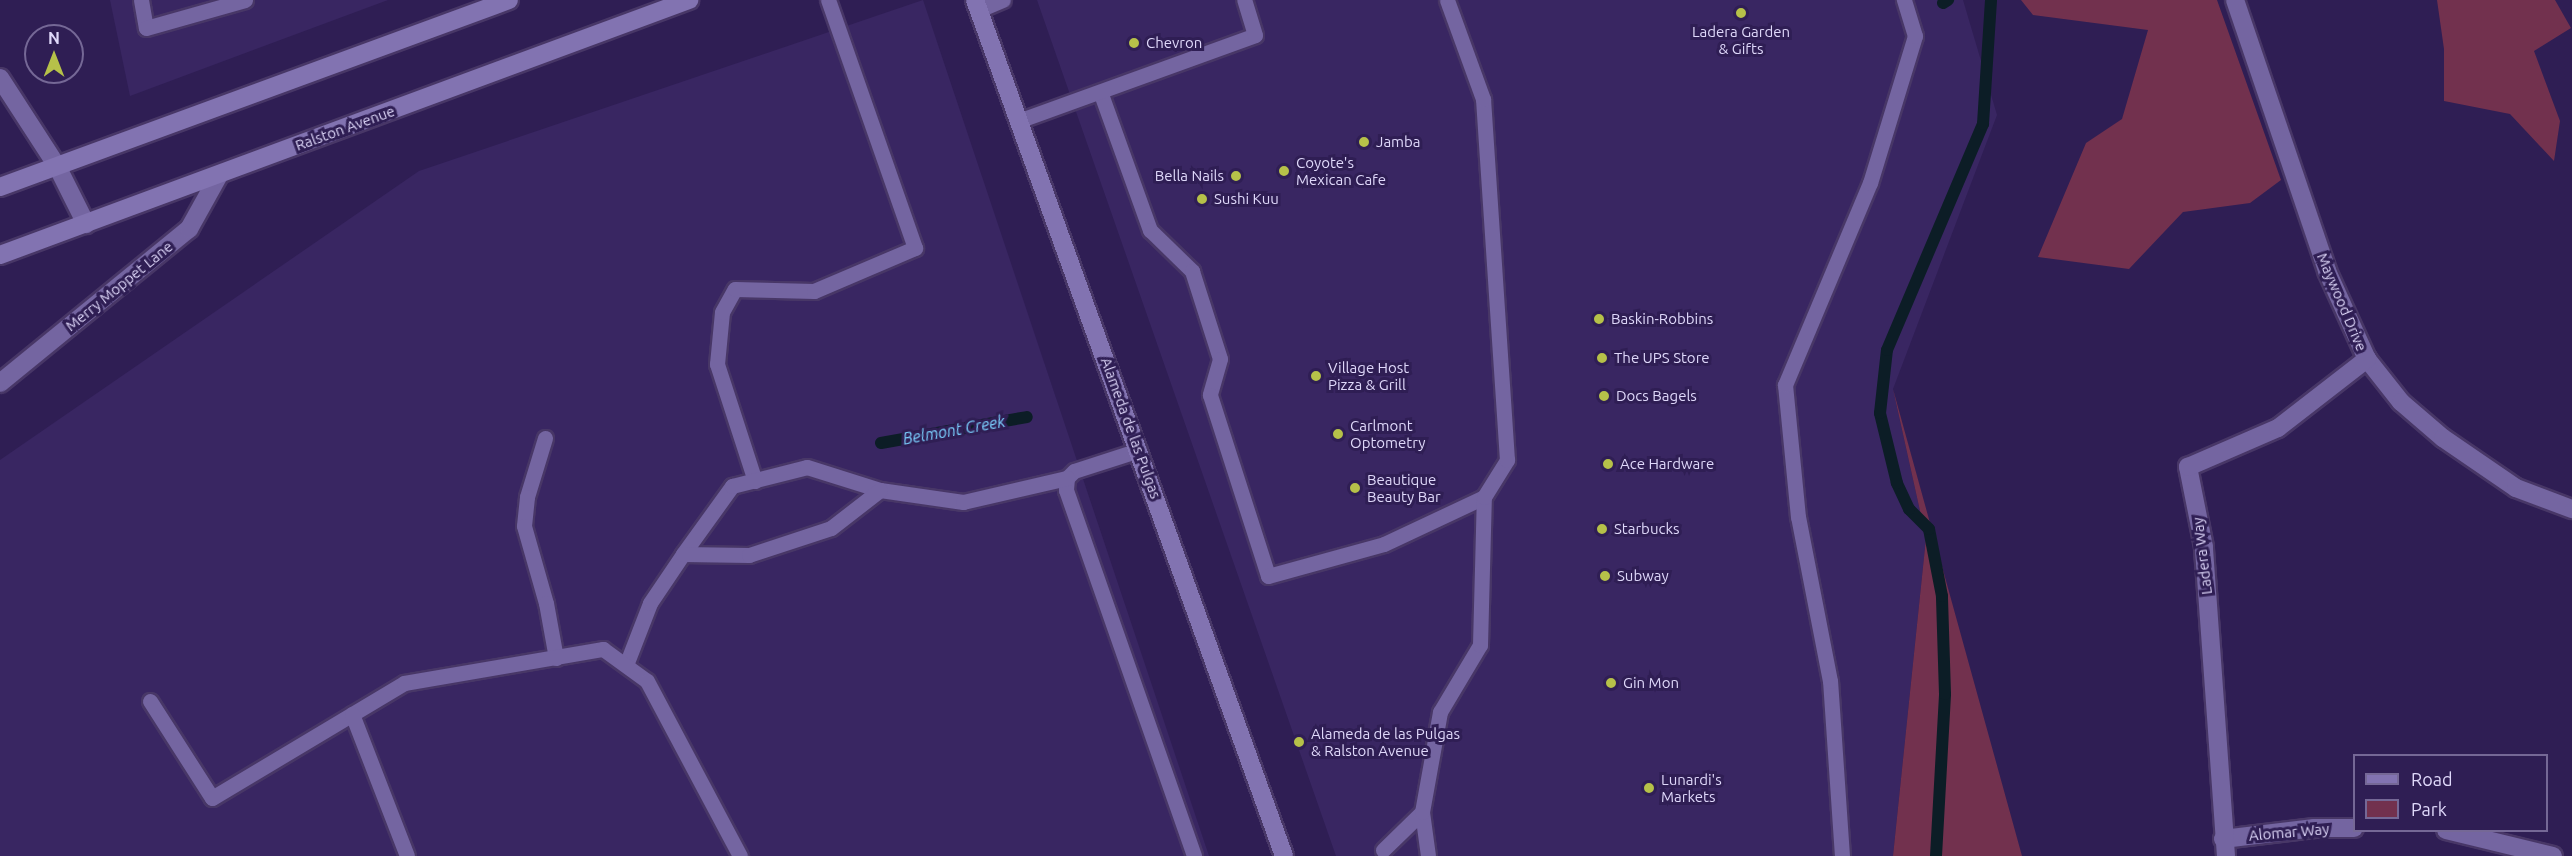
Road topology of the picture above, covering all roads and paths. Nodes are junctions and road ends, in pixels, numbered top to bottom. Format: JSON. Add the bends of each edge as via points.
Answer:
{"nodes":[{"id":1,"x":141,"y":0,"type":"edge"},
{"id":2,"x":245,"y":0,"type":"edge"},
{"id":3,"x":509,"y":0,"type":"edge"},
{"id":4,"x":689,"y":0,"type":"edge"},
{"id":5,"x":828,"y":0,"type":"edge"},
{"id":6,"x":1003,"y":0,"type":"edge"},
{"id":7,"x":1244,"y":0,"type":"edge"},
{"id":8,"x":1447,"y":0,"type":"edge"},
{"id":9,"x":1904,"y":0,"type":"edge"},
{"id":10,"x":2235,"y":0,"type":"edge"},
{"id":11,"x":977,"y":5,"type":"edge"},
{"id":12,"x":0,"y":78,"type":"edge"},
{"id":13,"x":1101,"y":94,"type":"junction"},
{"id":14,"x":1018,"y":121,"type":"junction"},
{"id":15,"x":57,"y":166,"type":"junction"},
{"id":16,"x":219,"y":175,"type":"junction"},
{"id":17,"x":0,"y":187,"type":"edge"},
{"id":18,"x":86,"y":224,"type":"junction"},
{"id":19,"x":0,"y":255,"type":"edge"},
{"id":20,"x":2367,"y":359,"type":"junction"},
{"id":21,"x":0,"y":383,"type":"edge"},
{"id":22,"x":545,"y":438,"type":"dead end"},
{"id":23,"x":1139,"y":450,"type":"junction"},
{"id":24,"x":1067,"y":478,"type":"junction"},
{"id":25,"x":755,"y":481,"type":"junction"},
{"id":26,"x":880,"y":490,"type":"junction"},
{"id":27,"x":1484,"y":497,"type":"junction"},
{"id":28,"x":2572,"y":509,"type":"edge"},
{"id":29,"x":683,"y":554,"type":"junction"},
{"id":30,"x":556,"y":658,"type":"junction"},
{"id":31,"x":626,"y":665,"type":"junction"},
{"id":32,"x":150,"y":701,"type":"dead end"},
{"id":33,"x":352,"y":714,"type":"junction"},
{"id":34,"x":1422,"y":812,"type":"junction"},
{"id":35,"x":2353,"y":828,"type":"edge"},
{"id":36,"x":2450,"y":832,"type":"edge"},
{"id":37,"x":2225,"y":847,"type":"edge"},
{"id":38,"x":1383,"y":850,"type":"dead end"},
{"id":39,"x":407,"y":856,"type":"edge"},
{"id":40,"x":740,"y":856,"type":"edge"},
{"id":41,"x":1194,"y":856,"type":"edge"},
{"id":42,"x":1284,"y":856,"type":"edge"},
{"id":43,"x":1428,"y":856,"type":"edge"},
{"id":44,"x":1842,"y":856,"type":"edge"},
{"id":45,"x":2553,"y":856,"type":"edge"}],
"edges":[{"from":1,"to":2,"type":"lane","via":[[146,28]]},
{"from":3,"to":15,"type":"main road"},
{"from":4,"to":16,"type":"main road","name":"Ralston Avenue"},
{"from":5,"to":25,"type":"lane","via":[[915,248],[814,291],[735,289],[722,312],[717,364]]},
{"from":6,"to":11,"type":"lane"},
{"from":7,"to":13,"type":"lane","via":[[1255,35]]},
{"from":8,"to":27,"type":"lane","via":[[1483,99],[1507,460]]},
{"from":9,"to":44,"type":"lane","via":[[1915,36],[1881,149],[1785,385],[1798,517],[1830,681]]},
{"from":10,"to":20,"type":"street","name":"Maywood Drive","via":[[2327,271]]},
{"from":11,"to":14,"type":"main road","name":"Alameda de las Pulgas"},
{"from":12,"to":15,"type":"street"},
{"from":13,"to":14,"type":"lane"},
{"from":13,"to":27,"type":"lane","via":[[1150,230],[1192,271],[1220,359],[1210,395],[1268,576],[1384,544]]},
{"from":14,"to":23,"type":"main road","name":"Alameda de las Pulgas"},
{"from":15,"to":17,"type":"main road"},
{"from":15,"to":18,"type":"street"},
{"from":16,"to":18,"type":"main road","name":"Ralston Avenue"},
{"from":16,"to":21,"type":"street","name":"Merry Moppet Lane","via":[[189,229]]},
{"from":18,"to":19,"type":"main road","name":"Ralston Avenue"},
{"from":20,"to":28,"type":"street","name":"Maywood Drive","via":[[2401,402],[2443,438],[2516,488]]},
{"from":20,"to":37,"type":"street","name":"Ladera Way","via":[[2278,428],[2188,467],[2204,547]]},
{"from":22,"to":30,"type":"lane","via":[[524,526],[546,603]]},
{"from":23,"to":24,"type":"lane","via":[[1074,471]]},
{"from":23,"to":42,"type":"main road","name":"Alameda de las Pulgas"},
{"from":24,"to":26,"type":"lane","via":[[963,502]]},
{"from":24,"to":41,"type":"lane","via":[[1066,490]]},
{"from":25,"to":26,"type":"lane","via":[[807,467]]},
{"from":25,"to":29,"type":"lane","via":[[732,486]]},
{"from":26,"to":29,"type":"lane","via":[[831,528],[749,555]]},
{"from":27,"to":34,"type":"lane","via":[[1480,645],[1440,712]]},
{"from":29,"to":31,"type":"lane","via":[[650,603]]},
{"from":30,"to":31,"type":"lane","via":[[603,649]]},
{"from":30,"to":33,"type":"lane","via":[[404,683]]},
{"from":31,"to":40,"type":"lane","via":[[647,681]]},
{"from":32,"to":33,"type":"lane","via":[[212,798]]},
{"from":33,"to":39,"type":"lane"},
{"from":34,"to":38,"type":"lane"},
{"from":34,"to":43,"type":"lane"},
{"from":35,"to":37,"type":"street","name":"Alomar Way","via":[[2314,828]]},
{"from":36,"to":45,"type":"street"}]}
